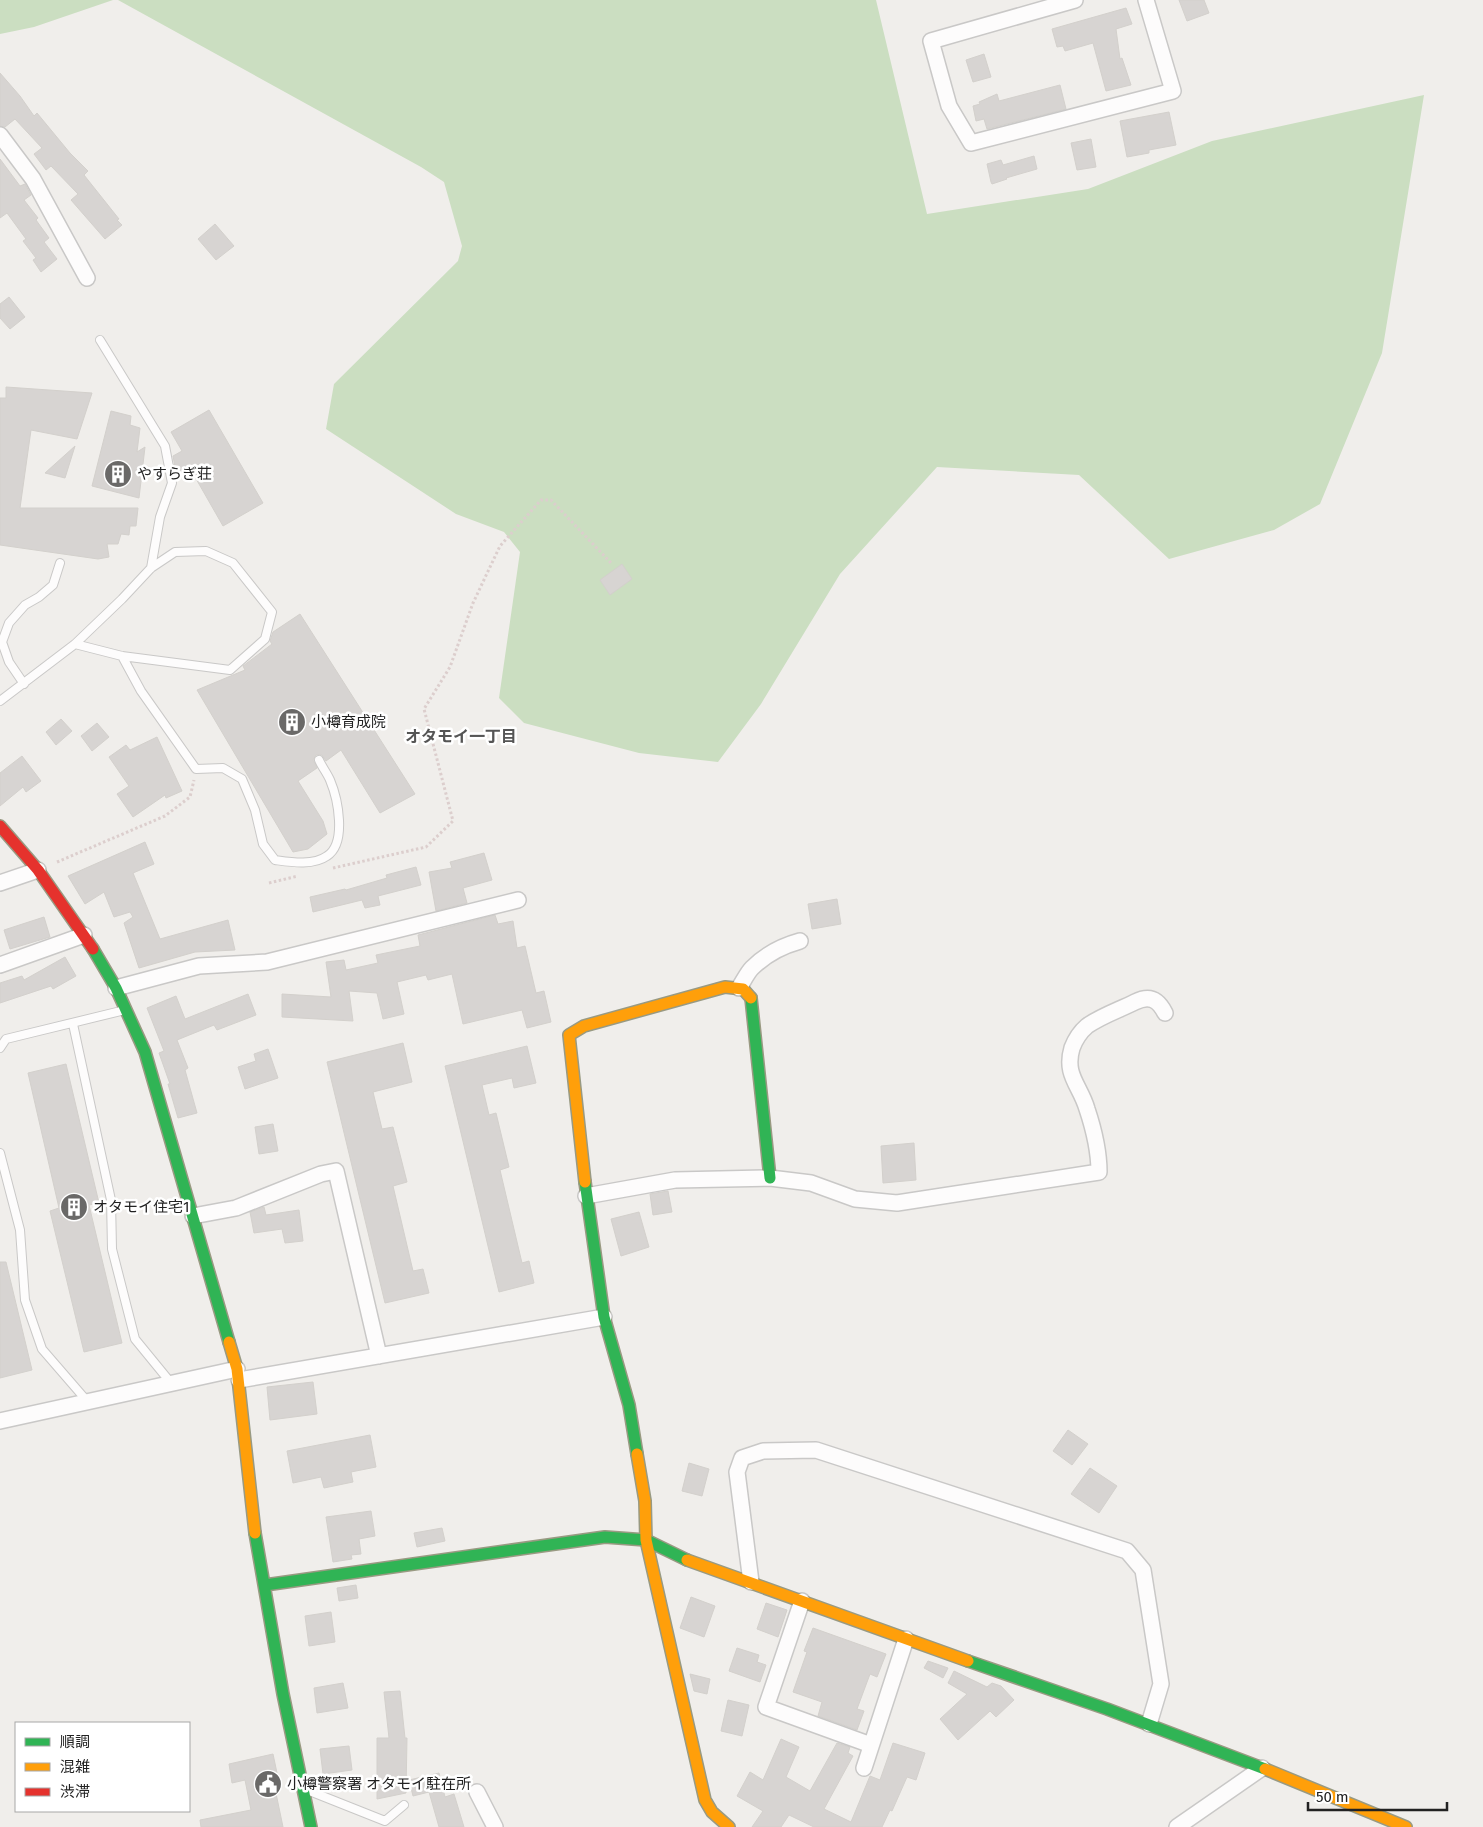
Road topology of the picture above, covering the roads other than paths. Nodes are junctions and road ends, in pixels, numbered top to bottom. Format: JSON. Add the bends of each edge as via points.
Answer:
{"nodes":[{"id":1,"x":1075,"y":0,"type":"edge"},
{"id":2,"x":1146,"y":0,"type":"edge"},
{"id":3,"x":0,"y":135,"type":"edge"},
{"id":4,"x":87,"y":278,"type":"dead end"},
{"id":5,"x":100,"y":340,"type":"dead end"},
{"id":6,"x":60,"y":563,"type":"dead end"},
{"id":7,"x":151,"y":568,"type":"junction"},
{"id":8,"x":75,"y":644,"type":"junction"},
{"id":9,"x":122,"y":656,"type":"junction"},
{"id":10,"x":24,"y":684,"type":"junction"},
{"id":11,"x":0,"y":701,"type":"edge"},
{"id":12,"x":319,"y":760,"type":"dead end"},
{"id":13,"x":0,"y":826,"type":"edge"},
{"id":14,"x":38,"y":870,"type":"junction"},
{"id":15,"x":0,"y":883,"type":"edge"},
{"id":16,"x":518,"y":900,"type":"dead end"},
{"id":17,"x":84,"y":935,"type":"junction"},
{"id":18,"x":800,"y":940,"type":"dead end"},
{"id":19,"x":0,"y":965,"type":"edge"},
{"id":20,"x":116,"y":988,"type":"junction"},
{"id":21,"x":739,"y":988,"type":"junction"},
{"id":22,"x":126,"y":1009,"type":"junction"},
{"id":23,"x":1165,"y":1013,"type":"dead end"},
{"id":24,"x":73,"y":1024,"type":"junction"},
{"id":25,"x":0,"y":1048,"type":"edge"},
{"id":26,"x":0,"y":1153,"type":"edge"},
{"id":27,"x":770,"y":1178,"type":"junction"},
{"id":28,"x":586,"y":1196,"type":"junction"},
{"id":29,"x":192,"y":1216,"type":"junction"},
{"id":30,"x":604,"y":1317,"type":"junction"},
{"id":31,"x":380,"y":1356,"type":"junction"},
{"id":32,"x":238,"y":1375,"type":"junction"},
{"id":33,"x":171,"y":1383,"type":"junction"},
{"id":34,"x":87,"y":1401,"type":"junction"},
{"id":35,"x":0,"y":1420,"type":"edge"},
{"id":36,"x":646,"y":1540,"type":"junction"},
{"id":37,"x":751,"y":1582,"type":"junction"},
{"id":38,"x":264,"y":1585,"type":"junction"},
{"id":39,"x":802,"y":1601,"type":"junction"},
{"id":40,"x":906,"y":1639,"type":"junction"},
{"id":41,"x":1149,"y":1724,"type":"junction"},
{"id":42,"x":871,"y":1745,"type":"junction"},
{"id":43,"x":864,"y":1768,"type":"dead end"},
{"id":44,"x":1262,"y":1768,"type":"junction"},
{"id":45,"x":303,"y":1789,"type":"junction"},
{"id":46,"x":477,"y":1792,"type":"dead end"},
{"id":47,"x":404,"y":1804,"type":"dead end"},
{"id":48,"x":311,"y":1827,"type":"edge"},
{"id":49,"x":495,"y":1827,"type":"edge"},
{"id":50,"x":730,"y":1827,"type":"edge"},
{"id":51,"x":1177,"y":1827,"type":"edge"},
{"id":52,"x":1406,"y":1827,"type":"edge"}],
"edges":[{"from":1,"to":2,"type":"street","via":[[931,41],[948,106],[971,143],[1173,91]]},
{"from":3,"to":4,"type":"street","via":[[33,178]]},
{"from":5,"to":7,"type":"lane","via":[[165,446],[172,483],[160,517]]},
{"from":6,"to":10,"type":"lane","via":[[53,585],[26,605],[9,623],[2,642],[9,662]]},
{"from":7,"to":8,"type":"lane"},
{"from":7,"to":9,"type":"lane","via":[[175,552],[206,550],[233,563],[272,612],[265,639],[230,670]]},
{"from":8,"to":9,"type":"lane"},
{"from":8,"to":10,"type":"lane"},
{"from":9,"to":12,"type":"lane","via":[[141,691],[196,769],[223,768],[242,779],[255,810],[263,844],[274,860],[300,863],[326,857],[335,849],[340,828],[330,781]]},
{"from":10,"to":11,"type":"lane"},
{"from":13,"to":14,"type":"street"},
{"from":14,"to":15,"type":"street"},
{"from":14,"to":17,"type":"street"},
{"from":16,"to":20,"type":"street","via":[[267,962],[199,966]]},
{"from":17,"to":19,"type":"street"},
{"from":17,"to":20,"type":"street"},
{"from":18,"to":21,"type":"street","via":[[768,956],[751,969]]},
{"from":20,"to":22,"type":"street"},
{"from":21,"to":27,"type":"street","via":[[751,997]]},
{"from":21,"to":28,"type":"street","via":[[725,987],[584,1026],[569,1035]]},
{"from":22,"to":24,"type":"lane"},
{"from":22,"to":29,"type":"street","via":[[145,1052]]},
{"from":23,"to":27,"type":"street","via":[[1160,1003],[1151,998],[1138,1001],[1086,1027],[1075,1040],[1068,1060],[1096,1141],[1100,1172],[897,1203],[855,1199],[811,1183]]},
{"from":24,"to":25,"type":"lane","via":[[6,1039]]},
{"from":24,"to":33,"type":"lane","via":[[111,1200],[112,1250],[135,1339]]},
{"from":26,"to":34,"type":"lane","via":[[20,1230],[25,1300],[42,1350]]},
{"from":27,"to":28,"type":"street","via":[[675,1180]]},
{"from":28,"to":30,"type":"street"},
{"from":29,"to":31,"type":"street","via":[[236,1208],[336,1171]]},
{"from":29,"to":32,"type":"street"},
{"from":30,"to":31,"type":"street"},
{"from":30,"to":36,"type":"street","via":[[629,1405],[645,1501]]},
{"from":31,"to":32,"type":"street"},
{"from":32,"to":33,"type":"street"},
{"from":32,"to":38,"type":"street","via":[[252,1517]]},
{"from":33,"to":34,"type":"street"},
{"from":34,"to":35,"type":"street"},
{"from":36,"to":37,"type":"street","via":[[678,1557]]},
{"from":36,"to":38,"type":"street","via":[[606,1537]]},
{"from":36,"to":50,"type":"street","via":[[705,1800],[712,1812]]},
{"from":37,"to":39,"type":"street"},
{"from":37,"to":41,"type":"street","via":[[736,1472],[742,1458],[763,1451],[816,1450],[1128,1551],[1143,1570],[1160,1684]]},
{"from":38,"to":45,"type":"street","via":[[282,1694]]},
{"from":39,"to":40,"type":"street"},
{"from":39,"to":42,"type":"street","via":[[766,1707]]},
{"from":40,"to":41,"type":"street"},
{"from":40,"to":42,"type":"street"},
{"from":41,"to":44,"type":"street"},
{"from":42,"to":43,"type":"street"},
{"from":44,"to":51,"type":"street"},
{"from":44,"to":52,"type":"street"},
{"from":45,"to":47,"type":"lane","via":[[385,1821]]},
{"from":45,"to":48,"type":"street"},
{"from":46,"to":49,"type":"street"}]}
